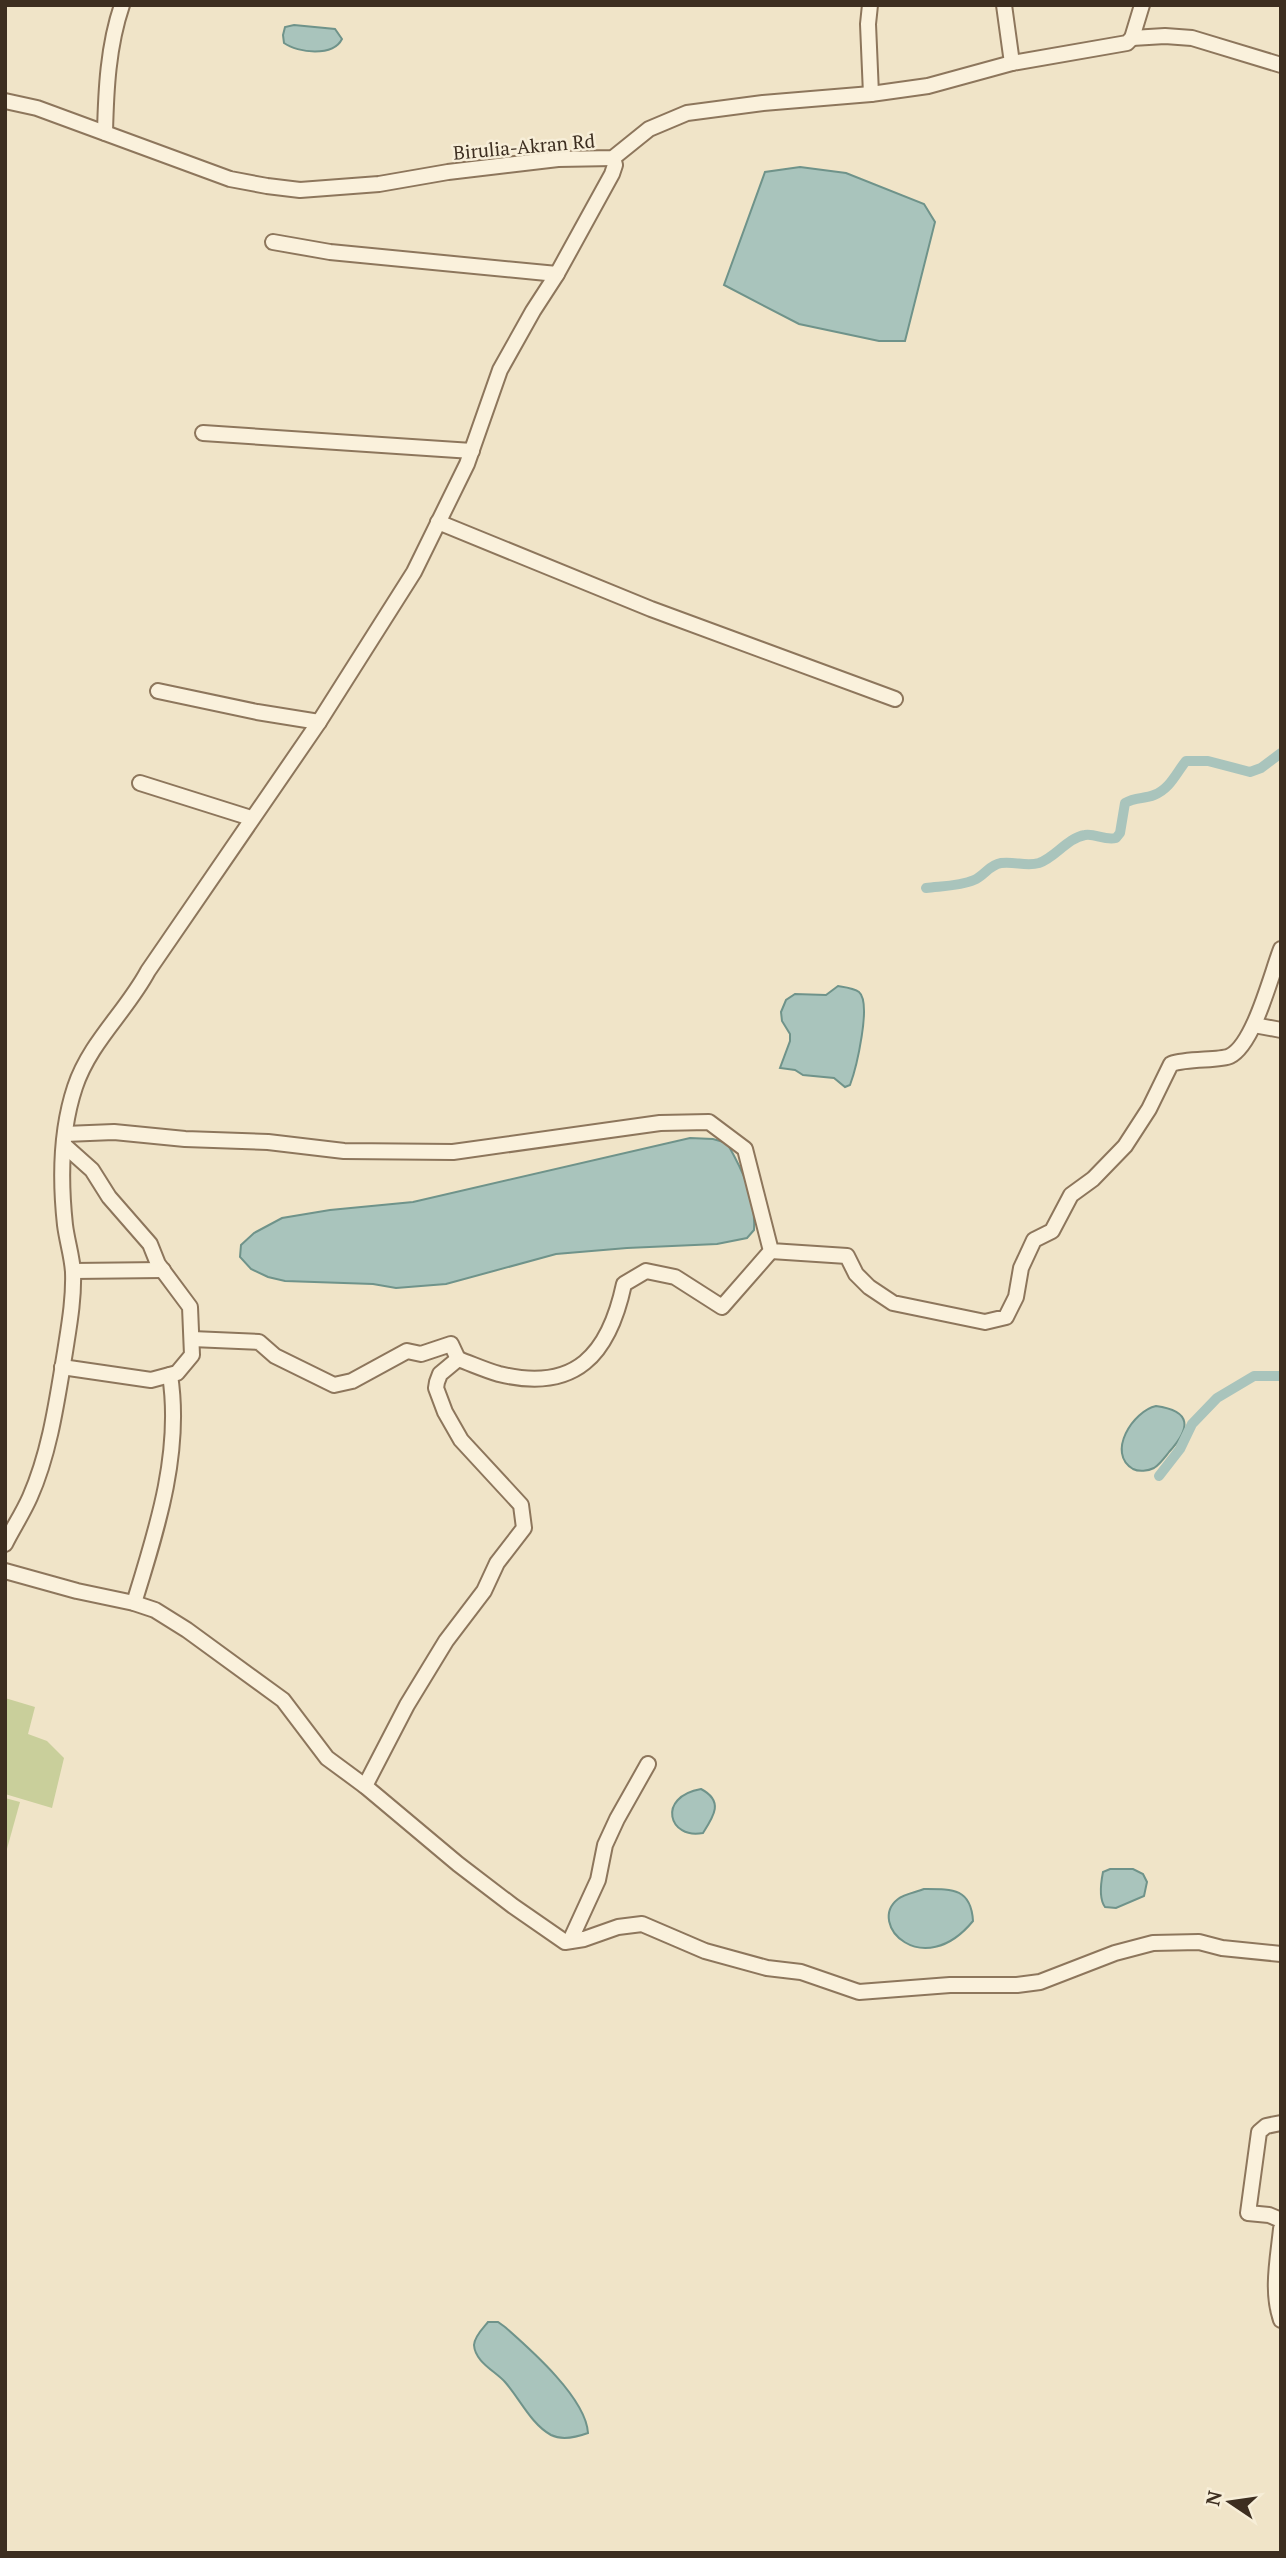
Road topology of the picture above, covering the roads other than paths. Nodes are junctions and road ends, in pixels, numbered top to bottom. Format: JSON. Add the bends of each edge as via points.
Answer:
{"nodes":[{"id":1,"x":122,"y":5,"type":"edge"},
{"id":2,"x":870,"y":5,"type":"edge"},
{"id":3,"x":1004,"y":5,"type":"edge"},
{"id":4,"x":1142,"y":5,"type":"edge"},
{"id":5,"x":1132,"y":38,"type":"junction"},
{"id":6,"x":1012,"y":63,"type":"junction"},
{"id":7,"x":1281,"y":65,"type":"edge"},
{"id":8,"x":871,"y":94,"type":"junction"},
{"id":9,"x":5,"y":101,"type":"edge"},
{"id":10,"x":105,"y":133,"type":"junction"},
{"id":11,"x":613,"y":158,"type":"junction"},
{"id":12,"x":273,"y":242,"type":"dead end"},
{"id":13,"x":557,"y":274,"type":"junction"},
{"id":14,"x":203,"y":433,"type":"dead end"},
{"id":15,"x":472,"y":451,"type":"junction"},
{"id":16,"x":438,"y":522,"type":"junction"},
{"id":17,"x":158,"y":691,"type":"dead end"},
{"id":18,"x":895,"y":699,"type":"dead end"},
{"id":19,"x":319,"y":722,"type":"junction"},
{"id":20,"x":140,"y":783,"type":"dead end"},
{"id":21,"x":251,"y":818,"type":"junction"},
{"id":22,"x":1281,"y":949,"type":"edge"},
{"id":23,"x":1254,"y":1025,"type":"junction"},
{"id":24,"x":1281,"y":1030,"type":"edge"},
{"id":25,"x":64,"y":1139,"type":"junction"},
{"id":26,"x":771,"y":1251,"type":"junction"},
{"id":27,"x":163,"y":1270,"type":"junction"},
{"id":28,"x":73,"y":1271,"type":"junction"},
{"id":29,"x":192,"y":1339,"type":"junction"},
{"id":30,"x":458,"y":1359,"type":"junction"},
{"id":31,"x":62,"y":1367,"type":"junction"},
{"id":32,"x":170,"y":1375,"type":"junction"},
{"id":33,"x":7,"y":1539,"type":"edge"},
{"id":34,"x":6,"y":1573,"type":"edge"},
{"id":35,"x":134,"y":1603,"type":"junction"},
{"id":36,"x":648,"y":1764,"type":"dead end"},
{"id":37,"x":365,"y":1786,"type":"junction"},
{"id":38,"x":570,"y":1941,"type":"junction"},
{"id":39,"x":1281,"y":1954,"type":"edge"},
{"id":40,"x":1281,"y":2123,"type":"edge"},
{"id":41,"x":1281,"y":2220,"type":"edge"},
{"id":42,"x":1281,"y":2229,"type":"edge"},
{"id":43,"x":1281,"y":2320,"type":"edge"}],
"edges":[{"from":1,"to":10,"type":"street","via":[[106,85]]},
{"from":2,"to":8,"type":"street"},
{"from":3,"to":6,"type":"street"},
{"from":4,"to":5,"type":"street"},
{"from":5,"to":6,"type":"street","name":"Birulia-Akran Rd","via":[[1127,43]]},
{"from":5,"to":7,"type":"street","name":"Birulia-Akran Rd","via":[[1192,38]]},
{"from":6,"to":8,"type":"street","name":"Birulia-Akran Rd","via":[[928,86]]},
{"from":8,"to":11,"type":"street","name":"Birulia-Akran Rd","via":[[687,113],[649,129]]},
{"from":9,"to":10,"type":"street","name":"Birulia-Akran Rd"},
{"from":10,"to":11,"type":"street","name":"Birulia-Akran Rd","via":[[230,179],[300,190],[558,159]]},
{"from":11,"to":13,"type":"street","via":[[612,174]]},
{"from":12,"to":13,"type":"street","via":[[330,252]]},
{"from":13,"to":15,"type":"street","via":[[500,370]]},
{"from":14,"to":15,"type":"street"},
{"from":15,"to":16,"type":"street"},
{"from":16,"to":18,"type":"street","via":[[652,609]]},
{"from":16,"to":19,"type":"street","via":[[414,572]]},
{"from":17,"to":19,"type":"street"},
{"from":19,"to":21,"type":"street"},
{"from":20,"to":21,"type":"street"},
{"from":21,"to":25,"type":"street","via":[[135,996],[94,1045],[75,1087]]},
{"from":22,"to":23,"type":"street"},
{"from":23,"to":24,"type":"street"},
{"from":23,"to":26,"type":"street","via":[[1244,1044],[1229,1057],[1171,1064],[1125,1146],[1071,1195],[1052,1231],[1034,1240],[1006,1317],[985,1322],[892,1303],[856,1274],[847,1256]]},
{"from":25,"to":26,"type":"street","via":[[114,1132],[344,1151],[453,1152],[660,1123],[709,1122],[745,1149]]},
{"from":25,"to":27,"type":"street","via":[[150,1244]]},
{"from":25,"to":28,"type":"street","via":[[61,1178]]},
{"from":26,"to":30,"type":"street","via":[[722,1307],[675,1277],[646,1271],[624,1284],[603,1345],[579,1367],[558,1376],[536,1379],[499,1374]]},
{"from":27,"to":28,"type":"street"},
{"from":27,"to":29,"type":"street","via":[[190,1307]]},
{"from":28,"to":31,"type":"street"},
{"from":29,"to":30,"type":"street","via":[[258,1342],[275,1356],[334,1385],[352,1381],[407,1351],[421,1354],[451,1344]]},
{"from":29,"to":32,"type":"street","via":[[192,1355]]},
{"from":30,"to":37,"type":"street","via":[[437,1382],[445,1412],[461,1440],[521,1505],[524,1528],[446,1641]]},
{"from":31,"to":32,"type":"street","via":[[151,1380]]},
{"from":31,"to":33,"type":"street","via":[[48,1444],[30,1496]]},
{"from":32,"to":35,"type":"street","via":[[175,1409],[169,1471]]},
{"from":34,"to":35,"type":"street"},
{"from":35,"to":37,"type":"street","via":[[155,1610],[283,1700],[327,1758]]},
{"from":36,"to":38,"type":"street","via":[[617,1819],[598,1880]]},
{"from":37,"to":38,"type":"street","via":[[513,1906]]},
{"from":38,"to":39,"type":"street","via":[[642,1924],[705,1951],[800,1972],[859,1992],[1040,1982],[1153,1943],[1199,1942]]},
{"from":40,"to":41,"type":"street","via":[[1259,2132],[1248,2213]]},
{"from":42,"to":43,"type":"street","via":[[1275,2280]]}]}
